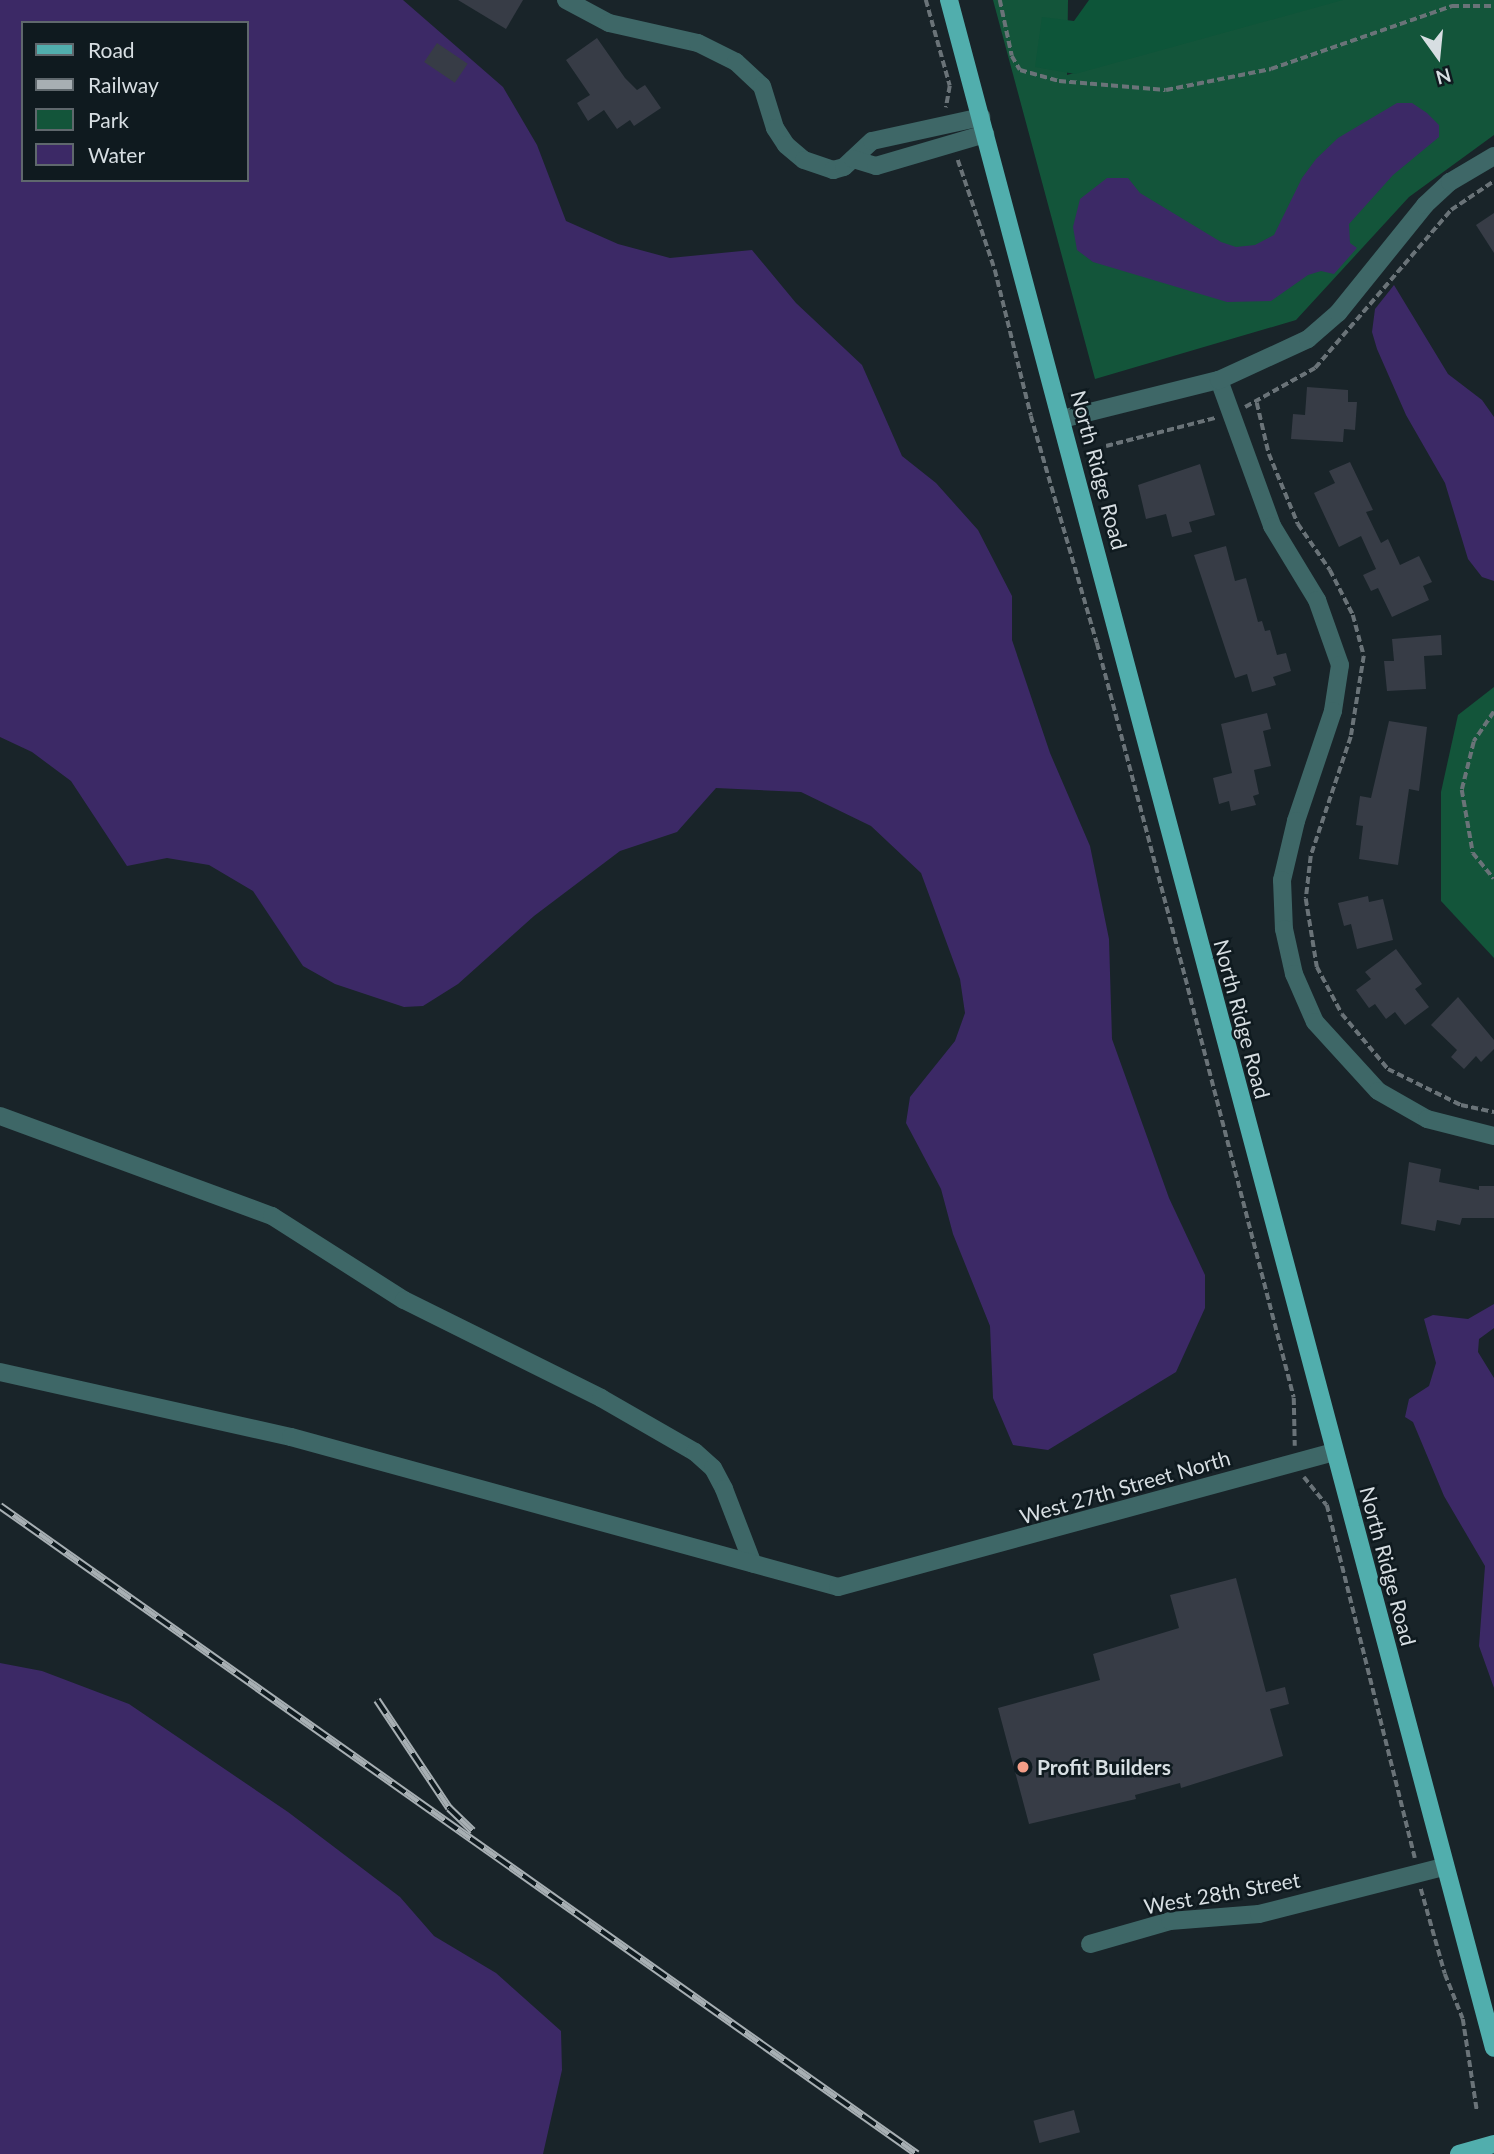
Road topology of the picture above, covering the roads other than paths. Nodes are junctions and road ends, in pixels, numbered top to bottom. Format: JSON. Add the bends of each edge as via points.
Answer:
{"nodes":[{"id":1,"x":566,"y":0,"type":"edge"},
{"id":2,"x":949,"y":0,"type":"edge"},
{"id":3,"x":983,"y":125,"type":"junction"},
{"id":4,"x":1494,"y":156,"type":"edge"},
{"id":5,"x":853,"y":159,"type":"junction"},
{"id":6,"x":1219,"y":380,"type":"junction"},
{"id":7,"x":1062,"y":419,"type":"junction"},
{"id":8,"x":0,"y":1116,"type":"edge"},
{"id":9,"x":1494,"y":1136,"type":"edge"},
{"id":10,"x":0,"y":1372,"type":"edge"},
{"id":11,"x":1334,"y":1452,"type":"junction"},
{"id":12,"x":753,"y":1564,"type":"junction"},
{"id":13,"x":1443,"y":1867,"type":"junction"},
{"id":14,"x":1090,"y":1944,"type":"dead end"},
{"id":15,"x":1494,"y":2048,"type":"edge"},
{"id":16,"x":1494,"y":2144,"type":"edge"},
{"id":17,"x":1459,"y":2154,"type":"edge"}],
"edges":[{"from":1,"to":5,"type":"street","via":[[609,23],[698,43],[736,62],[762,86],[775,128],[793,152],[833,170]]},
{"from":2,"to":3,"type":"main road","name":"North Ridge Road"},
{"from":3,"to":5,"type":"street","via":[[948,123],[872,141]]},
{"from":3,"to":5,"type":"street","via":[[953,143],[876,166]]},
{"from":3,"to":7,"type":"main road","name":"North Ridge Road"},
{"from":4,"to":6,"type":"street","via":[[1450,182],[1425,205],[1338,313],[1308,339]]},
{"from":6,"to":7,"type":"street"},
{"from":6,"to":9,"type":"street","via":[[1272,526],[1317,600],[1340,665],[1333,711],[1296,821],[1282,880],[1284,929],[1294,974],[1315,1022],[1378,1091],[1427,1119]]},
{"from":7,"to":11,"type":"main road","name":"North Ridge Road"},
{"from":8,"to":12,"type":"street","via":[[272,1216],[404,1300],[601,1398],[695,1452],[713,1468],[724,1489]]},
{"from":10,"to":12,"type":"street","name":"West 27th Street North","via":[[291,1437]]},
{"from":11,"to":12,"type":"street","name":"West 27th Street North","via":[[838,1587]]},
{"from":11,"to":13,"type":"main road","name":"North Ridge Road"},
{"from":13,"to":14,"type":"street","name":"West 28th Street","via":[[1259,1914],[1170,1921]]},
{"from":13,"to":15,"type":"main road","name":"North Ridge Road"},
{"from":16,"to":17,"type":"main road"}]}
